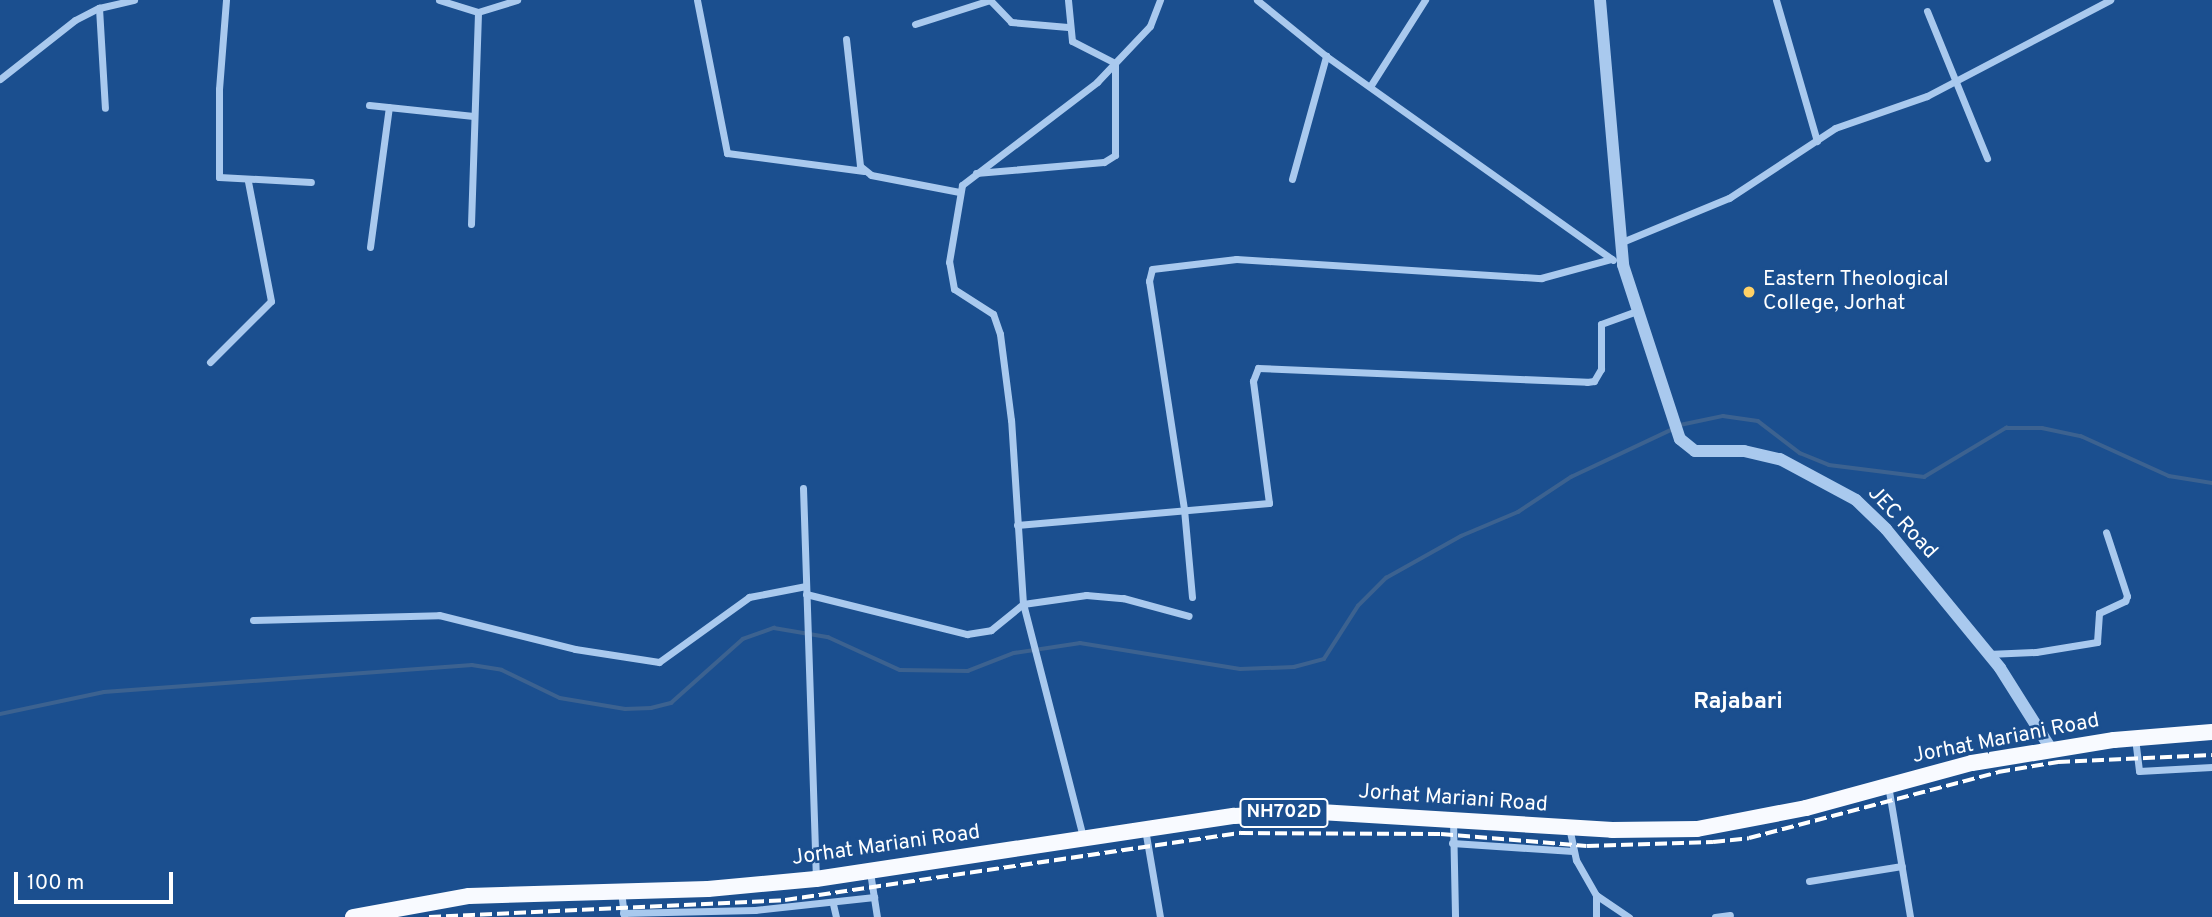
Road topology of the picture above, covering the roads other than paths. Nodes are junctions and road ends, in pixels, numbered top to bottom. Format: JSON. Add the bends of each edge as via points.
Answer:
{"nodes":[{"id":1,"x":134,"y":0,"type":"edge"},
{"id":2,"x":226,"y":0,"type":"edge"},
{"id":3,"x":439,"y":0,"type":"edge"},
{"id":4,"x":517,"y":0,"type":"edge"},
{"id":5,"x":697,"y":0,"type":"edge"},
{"id":6,"x":1068,"y":0,"type":"edge"},
{"id":7,"x":1160,"y":0,"type":"edge"},
{"id":8,"x":1425,"y":0,"type":"edge"},
{"id":9,"x":1600,"y":0,"type":"edge"},
{"id":10,"x":1776,"y":0,"type":"edge"},
{"id":11,"x":2110,"y":0,"type":"edge"},
{"id":12,"x":1260,"y":2,"type":"edge"},
{"id":13,"x":99,"y":8,"type":"junction"},
{"id":14,"x":1927,"y":11,"type":"dead end"},
{"id":15,"x":478,"y":12,"type":"junction"},
{"id":16,"x":915,"y":24,"type":"dead end"},
{"id":17,"x":1068,"y":27,"type":"junction"},
{"id":18,"x":846,"y":39,"type":"dead end"},
{"id":19,"x":1326,"y":56,"type":"junction"},
{"id":20,"x":1115,"y":63,"type":"junction"},
{"id":21,"x":0,"y":79,"type":"edge"},
{"id":22,"x":1955,"y":81,"type":"junction"},
{"id":23,"x":1371,"y":85,"type":"junction"},
{"id":24,"x":369,"y":104,"type":"dead end"},
{"id":25,"x":389,"y":107,"type":"junction"},
{"id":26,"x":105,"y":108,"type":"dead end"},
{"id":27,"x":473,"y":116,"type":"junction"},
{"id":28,"x":1817,"y":141,"type":"junction"},
{"id":29,"x":1987,"y":158,"type":"dead end"},
{"id":30,"x":864,"y":171,"type":"junction"},
{"id":31,"x":975,"y":173,"type":"junction"},
{"id":32,"x":1293,"y":178,"type":"dead end"},
{"id":33,"x":248,"y":181,"type":"junction"},
{"id":34,"x":311,"y":182,"type":"dead end"},
{"id":35,"x":959,"y":192,"type":"junction"},
{"id":36,"x":471,"y":224,"type":"dead end"},
{"id":37,"x":1622,"y":242,"type":"junction"},
{"id":38,"x":370,"y":247,"type":"dead end"},
{"id":39,"x":1611,"y":259,"type":"junction"},
{"id":40,"x":1623,"y":265,"type":"junction"},
{"id":41,"x":1636,"y":311,"type":"junction"},
{"id":42,"x":210,"y":362,"type":"dead end"},
{"id":43,"x":803,"y":488,"type":"dead end"},
{"id":44,"x":1184,"y":509,"type":"junction"},
{"id":45,"x":1017,"y":525,"type":"junction"},
{"id":46,"x":2106,"y":532,"type":"dead end"},
{"id":47,"x":806,"y":590,"type":"junction"},
{"id":48,"x":1192,"y":597,"type":"dead end"},
{"id":49,"x":1023,"y":604,"type":"junction"},
{"id":50,"x":1189,"y":616,"type":"dead end"},
{"id":51,"x":253,"y":620,"type":"dead end"},
{"id":52,"x":1988,"y":653,"type":"junction"},
{"id":53,"x":2212,"y":732,"type":"edge"},
{"id":54,"x":2135,"y":738,"type":"junction"},
{"id":55,"x":2051,"y":749,"type":"junction"},
{"id":56,"x":2212,"y":767,"type":"edge"},
{"id":57,"x":1888,"y":784,"type":"junction"},
{"id":58,"x":1453,"y":818,"type":"junction"},
{"id":59,"x":1569,"y":827,"type":"junction"},
{"id":60,"x":1144,"y":829,"type":"junction"},
{"id":61,"x":1083,"y":837,"type":"junction"},
{"id":62,"x":1452,"y":843,"type":"junction"},
{"id":63,"x":1573,"y":851,"type":"junction"},
{"id":64,"x":1902,"y":866,"type":"junction"},
{"id":65,"x":870,"y":872,"type":"junction"},
{"id":66,"x":816,"y":879,"type":"junction"},
{"id":67,"x":1809,"y":881,"type":"dead end"},
{"id":68,"x":621,"y":891,"type":"junction"},
{"id":69,"x":1596,"y":895,"type":"junction"},
{"id":70,"x":874,"y":897,"type":"junction"},
{"id":71,"x":833,"y":904,"type":"junction"},
{"id":72,"x":624,"y":915,"type":"edge"},
{"id":73,"x":1730,"y":915,"type":"dead end"},
{"id":74,"x":353,"y":917,"type":"edge"},
{"id":75,"x":836,"y":917,"type":"edge"},
{"id":76,"x":877,"y":917,"type":"edge"},
{"id":77,"x":1160,"y":917,"type":"edge"},
{"id":78,"x":1455,"y":917,"type":"edge"},
{"id":79,"x":1595,"y":917,"type":"edge"},
{"id":80,"x":1629,"y":917,"type":"edge"},
{"id":81,"x":1715,"y":917,"type":"edge"},
{"id":82,"x":1910,"y":917,"type":"edge"}],
"edges":[{"from":1,"to":13,"type":"street"},
{"from":2,"to":33,"type":"street","via":[[218,172],[222,180]]},
{"from":3,"to":15,"type":"street"},
{"from":4,"to":15,"type":"street"},
{"from":5,"to":30,"type":"street","via":[[727,153]]},
{"from":6,"to":17,"type":"street"},
{"from":7,"to":20,"type":"street","via":[[1150,26]]},
{"from":8,"to":23,"type":"street"},
{"from":9,"to":37,"type":"street","name":"JEC Road"},
{"from":10,"to":28,"type":"street"},
{"from":11,"to":22,"type":"street"},
{"from":12,"to":19,"type":"street"},
{"from":13,"to":21,"type":"street","via":[[75,20]]},
{"from":13,"to":26,"type":"street"},
{"from":14,"to":22,"type":"street"},
{"from":15,"to":27,"type":"street"},
{"from":16,"to":17,"type":"street","via":[[990,0],[1011,22]]},
{"from":17,"to":20,"type":"street","via":[[1075,44]]},
{"from":18,"to":30,"type":"street","via":[[859,161]]},
{"from":19,"to":23,"type":"street"},
{"from":19,"to":32,"type":"street"},
{"from":20,"to":31,"type":"street","via":[[1046,124]]},
{"from":20,"to":31,"type":"street","via":[[1117,142],[1111,159]]},
{"from":22,"to":28,"type":"street","via":[[1902,106],[1835,128]]},
{"from":22,"to":29,"type":"street"},
{"from":23,"to":39,"type":"street"},
{"from":24,"to":25,"type":"street"},
{"from":25,"to":27,"type":"street"},
{"from":25,"to":38,"type":"street"},
{"from":27,"to":36,"type":"street"},
{"from":28,"to":37,"type":"street","via":[[1729,198]]},
{"from":30,"to":35,"type":"street"},
{"from":31,"to":35,"type":"street"},
{"from":33,"to":34,"type":"street"},
{"from":33,"to":42,"type":"street","via":[[271,301]]},
{"from":35,"to":45,"type":"street","via":[[950,276],[959,295],[988,310],[997,321],[1009,401]]},
{"from":37,"to":40,"type":"street","name":"JEC Road"},
{"from":39,"to":40,"type":"street"},
{"from":39,"to":44,"type":"street","via":[[1541,278],[1236,259],[1152,269],[1149,281]]},
{"from":40,"to":41,"type":"street","name":"JEC Road"},
{"from":41,"to":44,"type":"street","via":[[1601,324],[1601,369],[1594,381],[1258,368],[1254,381],[1269,503]]},
{"from":41,"to":52,"type":"street","name":"JEC Road","via":[[1680,439],[1695,451],[1744,451],[1780,459],[1856,500],[1886,529]]},
{"from":43,"to":47,"type":"street"},
{"from":44,"to":45,"type":"street"},
{"from":44,"to":48,"type":"street"},
{"from":45,"to":49,"type":"street"},
{"from":46,"to":52,"type":"street","via":[[2127,596],[2099,613],[2097,642],[2036,652]]},
{"from":47,"to":49,"type":"street","via":[[967,634],[991,630]]},
{"from":47,"to":51,"type":"street","via":[[749,597],[659,662],[575,649],[439,615]]},
{"from":47,"to":66,"type":"street"},
{"from":49,"to":50,"type":"street","via":[[1110,596]]},
{"from":49,"to":61,"type":"street"},
{"from":52,"to":55,"type":"street","name":"JEC Road"},
{"from":53,"to":54,"type":"highway","name":"Jorhat Mariani Road","number":"NH702D"},
{"from":54,"to":55,"type":"highway","name":"Jorhat Mariani Road","number":"NH702D"},
{"from":54,"to":56,"type":"street","via":[[2138,771]]},
{"from":55,"to":57,"type":"highway","name":"Jorhat Mariani Road","number":"NH702D"},
{"from":57,"to":59,"type":"highway","name":"Jorhat Mariani Road","number":"NH702D","via":[[1806,808],[1696,829]]},
{"from":57,"to":64,"type":"street"},
{"from":58,"to":59,"type":"highway","name":"Jorhat Mariani Road","number":"NH702D"},
{"from":58,"to":60,"type":"highway","name":"Jorhat Mariani Road","number":"NH702D","via":[[1276,813]]},
{"from":58,"to":62,"type":"street"},
{"from":59,"to":63,"type":"street"},
{"from":60,"to":61,"type":"highway","name":"Jorhat Mariani Road","number":"NH702D"},
{"from":60,"to":77,"type":"street"},
{"from":61,"to":65,"type":"highway","name":"Jorhat Mariani Road","number":"NH702D"},
{"from":62,"to":63,"type":"street"},
{"from":62,"to":78,"type":"street"},
{"from":63,"to":69,"type":"street"},
{"from":64,"to":67,"type":"street"},
{"from":64,"to":82,"type":"street"},
{"from":65,"to":66,"type":"highway","name":"Jorhat Mariani Road","number":"NH702D"},
{"from":65,"to":70,"type":"street"},
{"from":66,"to":68,"type":"highway","name":"Jorhat Mariani Road","number":"NH702D"},
{"from":68,"to":72,"type":"street"},
{"from":68,"to":74,"type":"highway","name":"Jorhat Mariani Road","number":"NH702D","via":[[430,900]]},
{"from":69,"to":79,"type":"street"},
{"from":69,"to":80,"type":"street"},
{"from":70,"to":71,"type":"street"},
{"from":70,"to":76,"type":"street"},
{"from":71,"to":72,"type":"street"},
{"from":71,"to":75,"type":"street"},
{"from":73,"to":81,"type":"street"}]}
